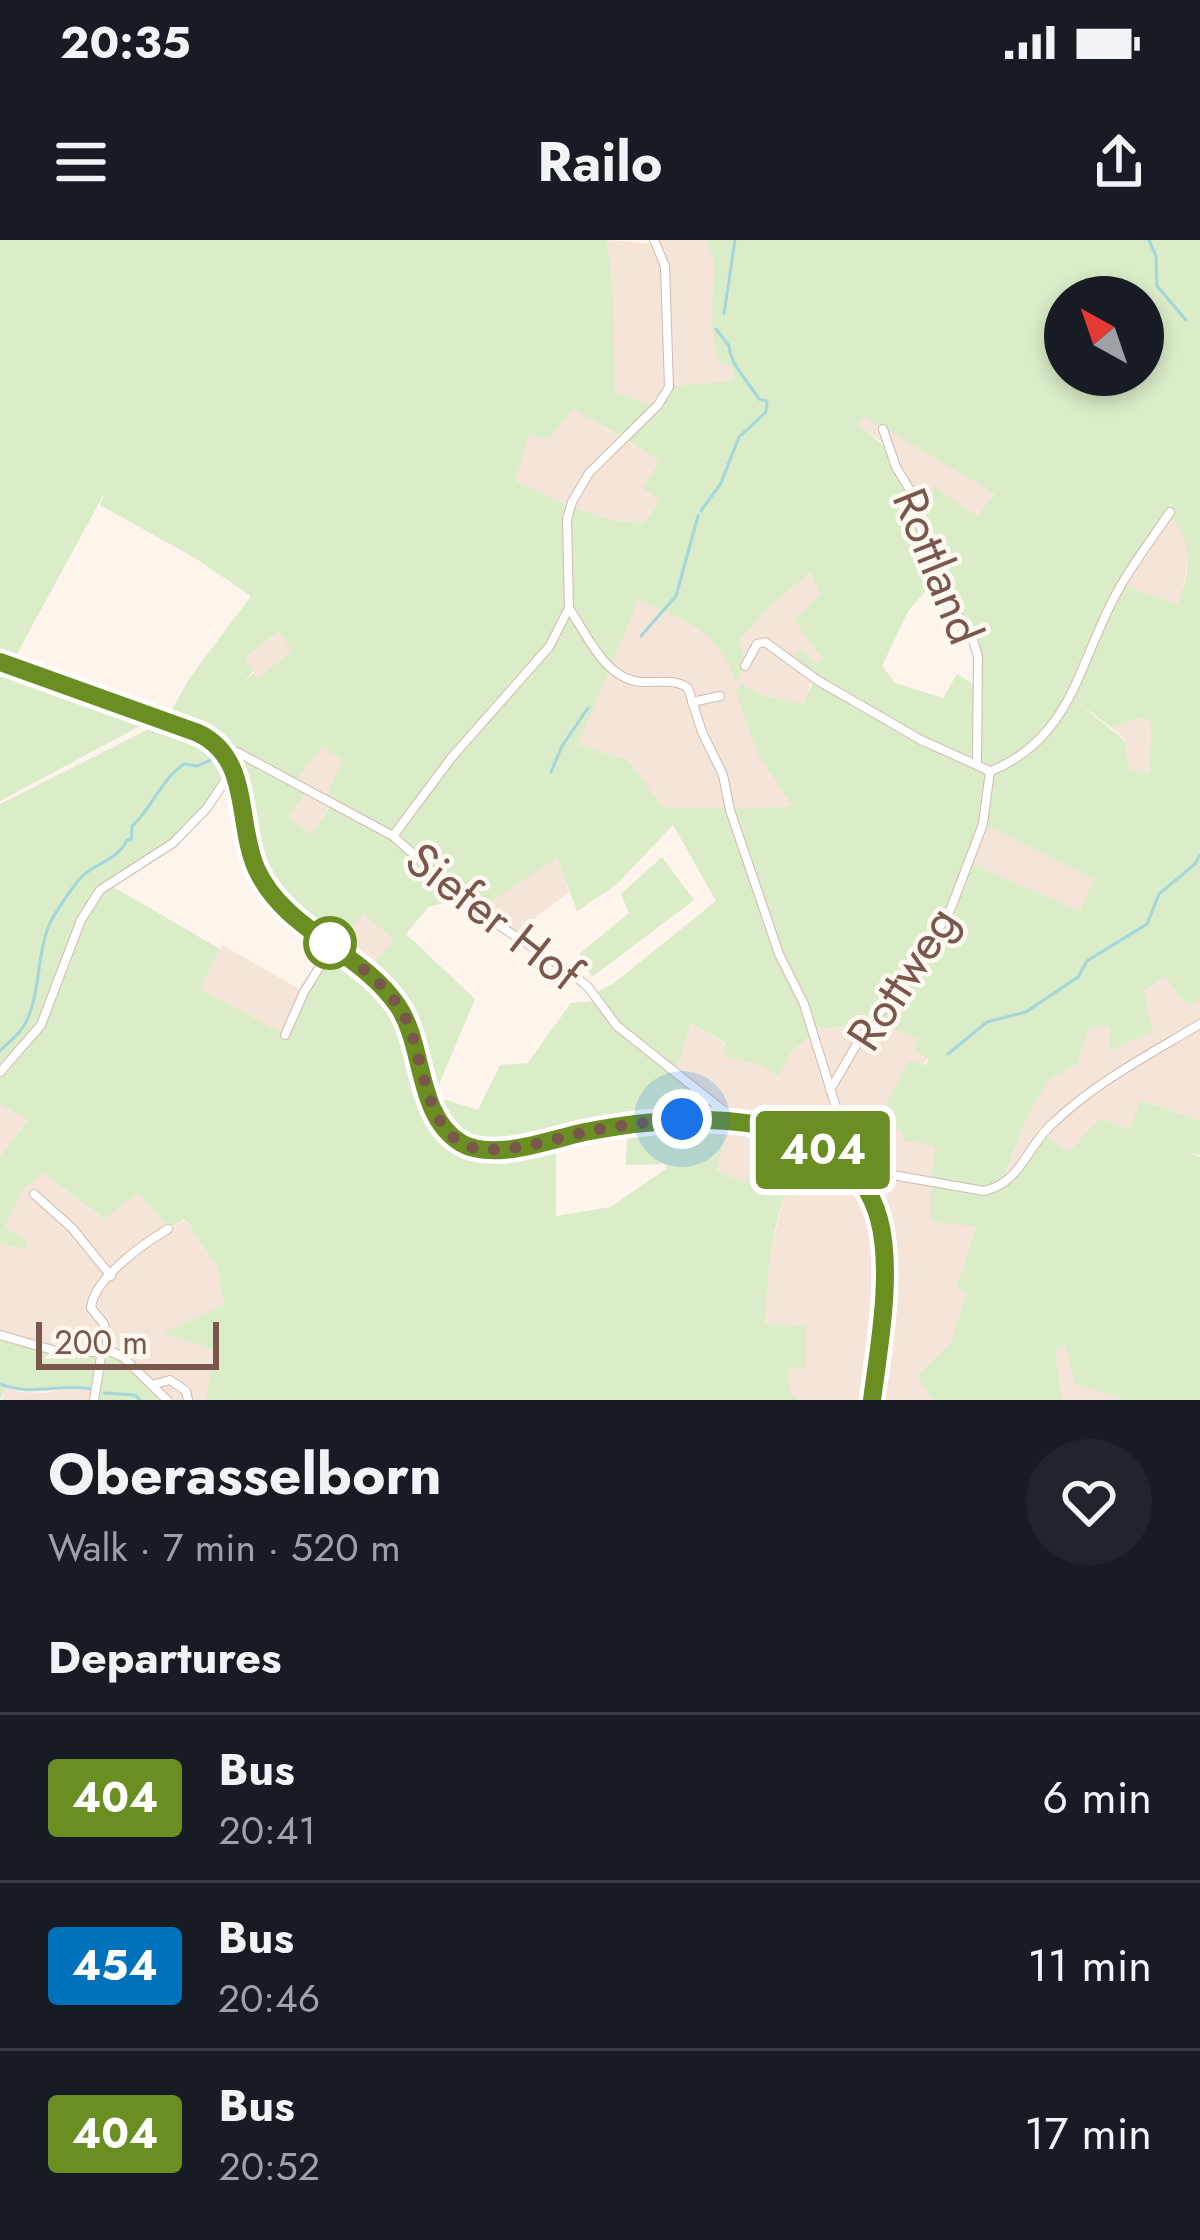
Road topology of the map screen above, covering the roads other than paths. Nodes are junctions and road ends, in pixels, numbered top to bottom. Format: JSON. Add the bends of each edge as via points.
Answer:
{"nodes":[{"id":1,"x":654,"y":240,"type":"edge"},
{"id":2,"x":883,"y":429,"type":"dead end"},
{"id":3,"x":1170,"y":512,"type":"dead end"},
{"id":4,"x":569,"y":608,"type":"junction"},
{"id":5,"x":0,"y":662,"type":"edge"},
{"id":6,"x":746,"y":666,"type":"dead end"},
{"id":7,"x":720,"y":696,"type":"dead end"},
{"id":8,"x":692,"y":702,"type":"junction"},
{"id":9,"x":227,"y":755,"type":"junction"},
{"id":10,"x":977,"y":762,"type":"junction"},
{"id":11,"x":234,"y":768,"type":"junction"},
{"id":12,"x":990,"y":771,"type":"junction"},
{"id":13,"x":393,"y":836,"type":"junction"},
{"id":14,"x":333,"y":946,"type":"junction"},
{"id":15,"x":1200,"y":1024,"type":"edge"},
{"id":16,"x":285,"y":1035,"type":"dead end"},
{"id":17,"x":0,"y":1072,"type":"edge"},
{"id":18,"x":830,"y":1090,"type":"junction"},
{"id":19,"x":734,"y":1119,"type":"junction"},
{"id":20,"x":844,"y":1133,"type":"junction"},
{"id":21,"x":823,"y":1150,"type":"junction"},
{"id":22,"x":855,"y":1160,"type":"junction"},
{"id":23,"x":853,"y":1174,"type":"junction"},
{"id":24,"x":34,"y":1194,"type":"dead end"},
{"id":25,"x":168,"y":1229,"type":"dead end"},
{"id":26,"x":111,"y":1276,"type":"junction"},
{"id":27,"x":0,"y":1335,"type":"edge"},
{"id":28,"x":105,"y":1351,"type":"junction"},
{"id":29,"x":152,"y":1385,"type":"junction"},
{"id":30,"x":94,"y":1400,"type":"edge"},
{"id":31,"x":166,"y":1400,"type":"edge"},
{"id":32,"x":188,"y":1400,"type":"edge"},
{"id":33,"x":872,"y":1400,"type":"edge"}],
"edges":[{"from":1,"to":4,"type":"street","via":[[665,266],[669,387],[572,502]]},
{"from":2,"to":10,"type":"street","name":"Rottland","via":[[916,500],[937,580],[978,657]]},
{"from":3,"to":12,"type":"street","via":[[1117,592],[1072,699],[1013,762]]},
{"from":4,"to":8,"type":"street","via":[[614,672],[634,682],[680,683]]},
{"from":4,"to":13,"type":"street","via":[[549,647]]},
{"from":5,"to":9,"type":"main road","via":[[198,733]]},
{"from":6,"to":10,"type":"street","via":[[765,642],[921,740]]},
{"from":7,"to":8,"type":"street"},
{"from":8,"to":18,"type":"street"},
{"from":9,"to":11,"type":"main road"},
{"from":9,"to":13,"type":"street","name":"Siefer Hof","via":[[237,752]]},
{"from":10,"to":12,"type":"street"},
{"from":11,"to":14,"type":"main road","via":[[258,872],[282,905]]},
{"from":11,"to":17,"type":"street","via":[[173,844],[100,890],[41,1024]]},
{"from":12,"to":18,"type":"street","name":"Rottweg","via":[[983,824],[951,908]]},
{"from":13,"to":19,"type":"street","name":"Siefer Hof","via":[[477,911],[569,971],[617,1026]]},
{"from":14,"to":16,"type":"street"},
{"from":14,"to":19,"type":"main road","via":[[401,1010],[435,1112],[470,1147]]},
{"from":15,"to":22,"type":"street","via":[[1079,1100],[997,1188],[863,1170]]},
{"from":18,"to":20,"type":"street"},
{"from":19,"to":21,"type":"main road"},
{"from":20,"to":21,"type":"street"},
{"from":20,"to":22,"type":"street"},
{"from":21,"to":23,"type":"main road"},
{"from":22,"to":23,"type":"street"},
{"from":23,"to":33,"type":"main road","via":[[875,1210],[884,1260]]},
{"from":24,"to":26,"type":"street"},
{"from":25,"to":26,"type":"street"},
{"from":26,"to":28,"type":"street","via":[[90,1304],[104,1324]]},
{"from":27,"to":28,"type":"street","via":[[60,1352]]},
{"from":28,"to":29,"type":"street"},
{"from":28,"to":30,"type":"street"},
{"from":29,"to":31,"type":"street"},
{"from":29,"to":32,"type":"street","via":[[170,1380]]}]}
